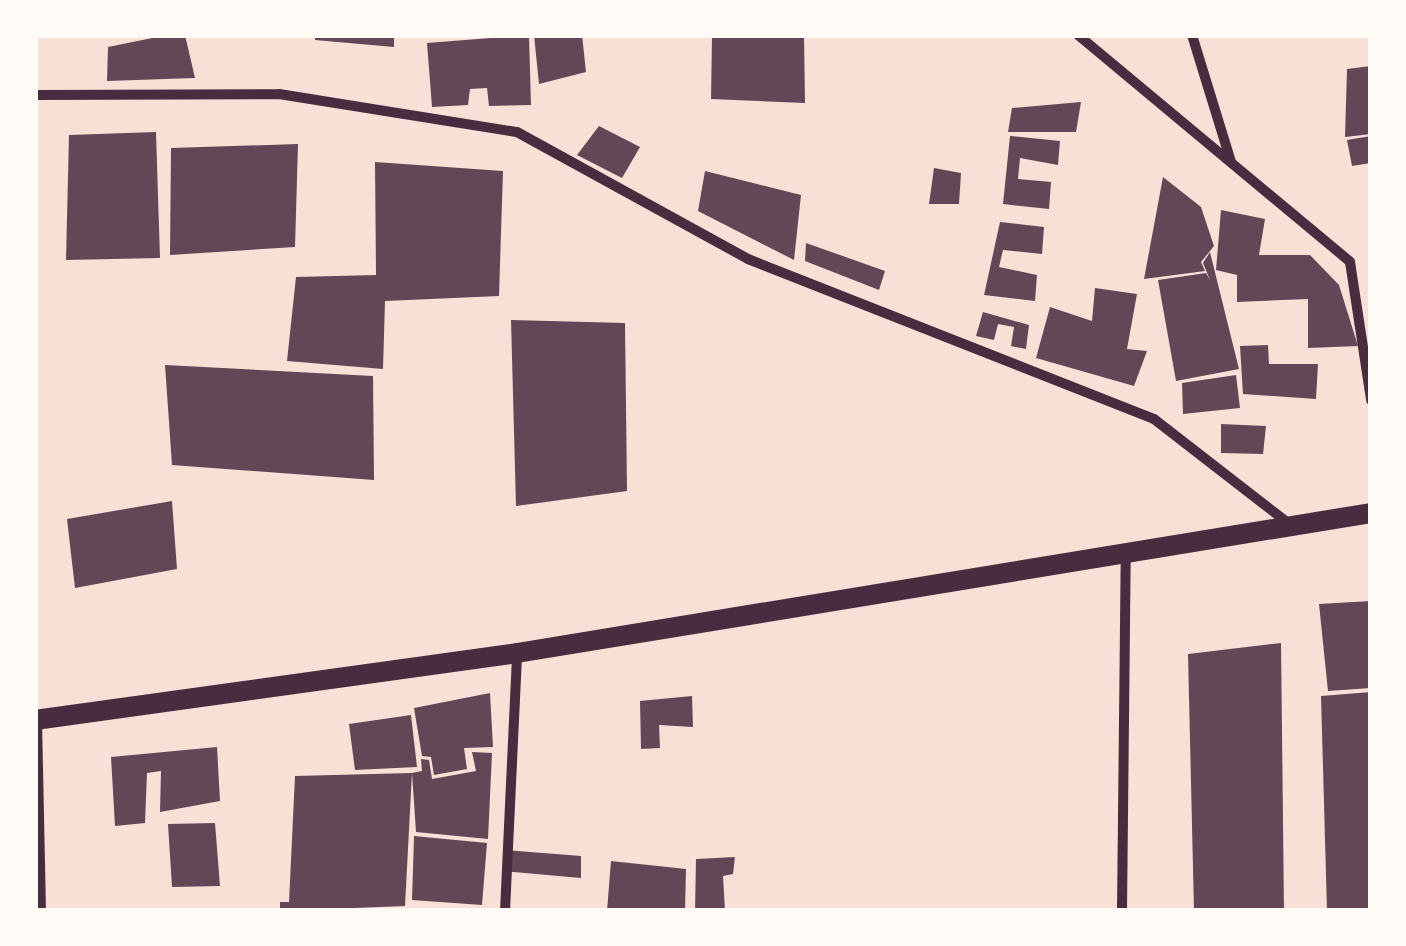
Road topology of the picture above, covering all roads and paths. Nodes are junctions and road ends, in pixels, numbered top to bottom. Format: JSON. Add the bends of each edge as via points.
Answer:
{"nodes":[{"id":1,"x":1078,"y":35,"type":"edge"},
{"id":2,"x":1192,"y":35,"type":"edge"},
{"id":3,"x":35,"y":95,"type":"edge"},
{"id":4,"x":1231,"y":162,"type":"junction"},
{"id":5,"x":1371,"y":400,"type":"edge"},
{"id":6,"x":1371,"y":513,"type":"edge"},
{"id":7,"x":1289,"y":524,"type":"junction"},
{"id":8,"x":1126,"y":548,"type":"junction"},
{"id":9,"x":517,"y":653,"type":"junction"},
{"id":10,"x":36,"y":719,"type":"edge"},
{"id":11,"x":41,"y":911,"type":"edge"},
{"id":12,"x":505,"y":911,"type":"edge"},
{"id":13,"x":1122,"y":911,"type":"edge"}],
"edges":[{"from":1,"to":4,"type":"street"},
{"from":2,"to":4,"type":"street"},
{"from":3,"to":7,"type":"street","via":[[279,94],[517,132],[748,258],[1154,419]]},
{"from":4,"to":5,"type":"street","via":[[1350,262]]},
{"from":6,"to":7,"type":"main road"},
{"from":7,"to":8,"type":"main road"},
{"from":8,"to":9,"type":"main road"},
{"from":8,"to":13,"type":"street"},
{"from":9,"to":10,"type":"main road"},
{"from":9,"to":12,"type":"street"},
{"from":10,"to":11,"type":"street"}]}
